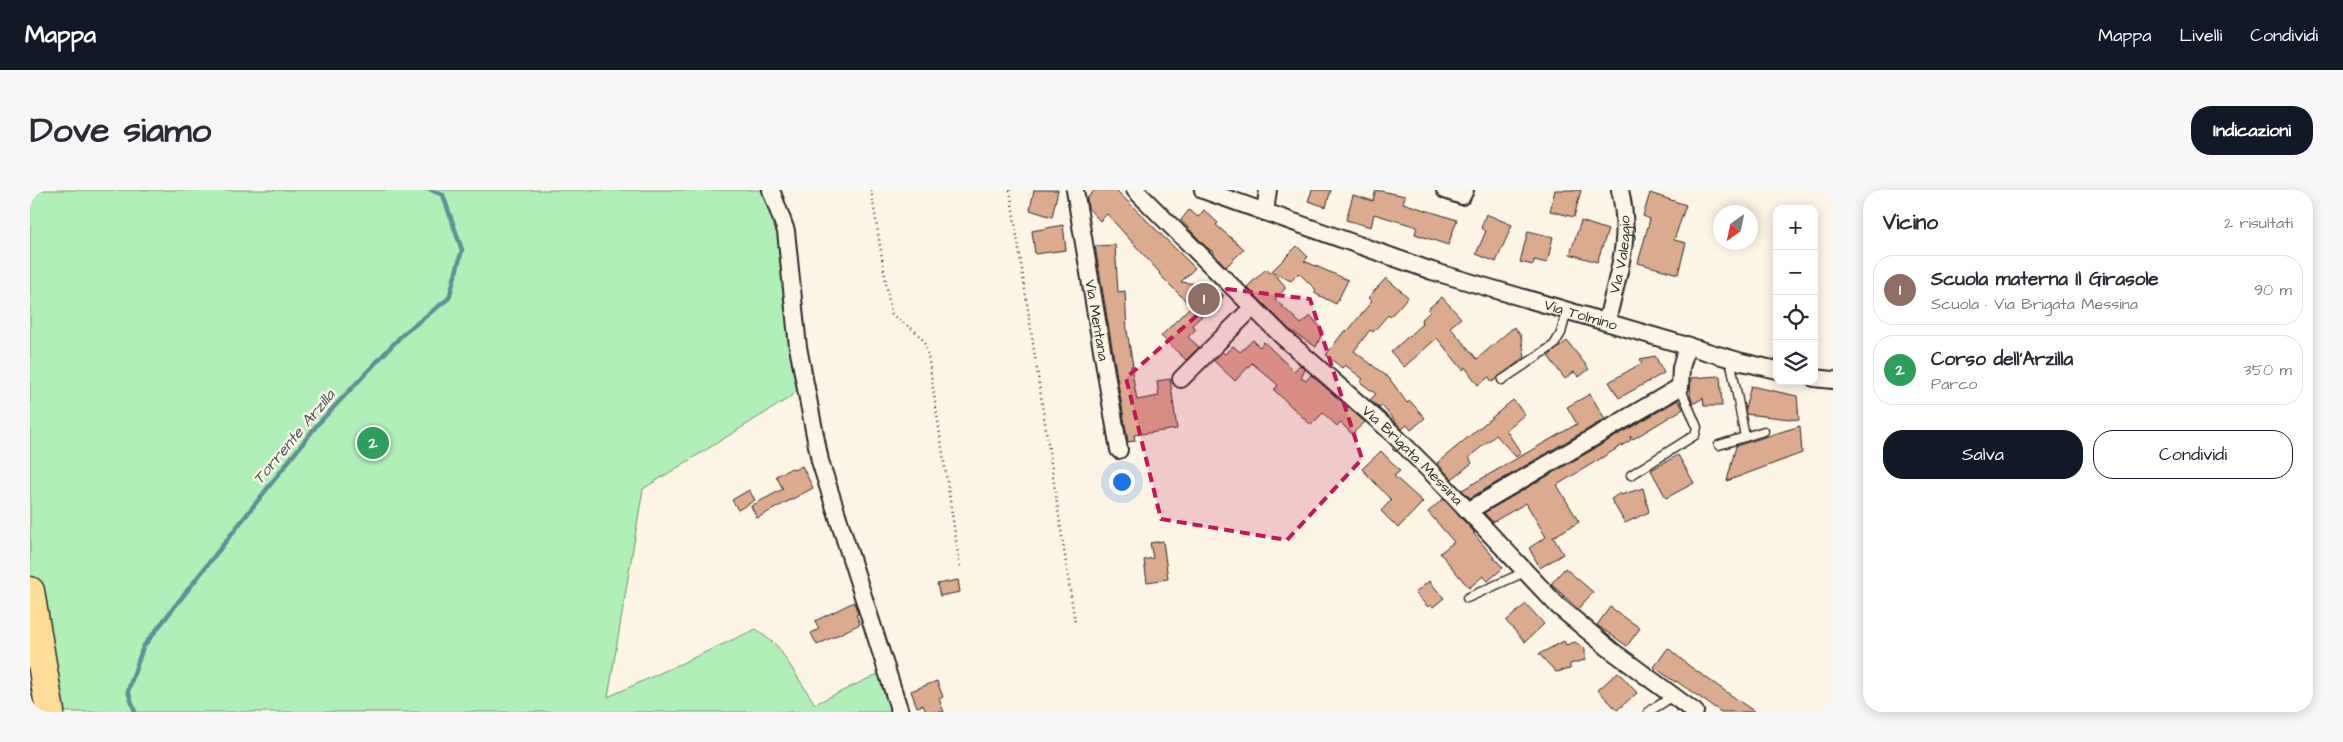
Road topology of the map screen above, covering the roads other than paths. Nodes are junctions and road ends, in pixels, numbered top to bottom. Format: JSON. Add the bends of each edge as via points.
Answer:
{"nodes":[{"id":1,"x":771,"y":190,"type":"edge"},
{"id":2,"x":1075,"y":190,"type":"edge"},
{"id":3,"x":1135,"y":190,"type":"edge"},
{"id":4,"x":1203,"y":190,"type":"edge"},
{"id":5,"x":1268,"y":190,"type":"edge"},
{"id":6,"x":1445,"y":190,"type":"edge"},
{"id":7,"x":1465,"y":190,"type":"edge"},
{"id":8,"x":1620,"y":190,"type":"edge"},
{"id":9,"x":1265,"y":212,"type":"junction"},
{"id":10,"x":1253,"y":307,"type":"junction"},
{"id":11,"x":1567,"y":310,"type":"junction"},
{"id":12,"x":1607,"y":321,"type":"junction"},
{"id":13,"x":1686,"y":346,"type":"junction"},
{"id":14,"x":1730,"y":358,"type":"junction"},
{"id":15,"x":1773,"y":369,"type":"edge"},
{"id":16,"x":1818,"y":378,"type":"edge"},
{"id":17,"x":1181,"y":379,"type":"dead end"},
{"id":18,"x":1502,"y":380,"type":"dead end"},
{"id":19,"x":1833,"y":380,"type":"edge"},
{"id":20,"x":1680,"y":387,"type":"junction"},
{"id":21,"x":1764,"y":431,"type":"dead end"},
{"id":22,"x":1745,"y":437,"type":"junction"},
{"id":23,"x":1719,"y":445,"type":"dead end"},
{"id":24,"x":1119,"y":450,"type":"dead end"},
{"id":25,"x":1631,"y":475,"type":"dead end"},
{"id":26,"x":1468,"y":511,"type":"junction"},
{"id":27,"x":1525,"y":572,"type":"junction"},
{"id":28,"x":30,"y":591,"type":"edge"},
{"id":29,"x":1467,"y":598,"type":"dead end"},
{"id":30,"x":1671,"y":694,"type":"junction"},
{"id":31,"x":50,"y":712,"type":"edge"},
{"id":32,"x":900,"y":712,"type":"edge"},
{"id":33,"x":1648,"y":712,"type":"edge"},
{"id":34,"x":1695,"y":712,"type":"edge"}],
"edges":[{"from":1,"to":32,"type":"street","via":[[786,231],[798,346],[820,461]]},
{"from":2,"to":24,"type":"street","name":"Via Mentana"},
{"from":3,"to":10,"type":"street","name":"Via Brigata Messina"},
{"from":4,"to":9,"type":"street","name":"Via Tolmino"},
{"from":5,"to":9,"type":"street"},
{"from":6,"to":7,"type":"street","via":[[1462,196]]},
{"from":8,"to":12,"type":"street","name":"Via Valeggio","via":[[1626,215],[1625,244]]},
{"from":9,"to":11,"type":"street","name":"Via Tolmino","via":[[1432,270]]},
{"from":10,"to":17,"type":"street"},
{"from":10,"to":26,"type":"street","name":"Via Brigata Messina","via":[[1389,430]]},
{"from":11,"to":12,"type":"street","name":"Via Tolmino"},
{"from":11,"to":18,"type":"lane","via":[[1554,345]]},
{"from":12,"to":13,"type":"street","name":"Via Tolmino"},
{"from":13,"to":14,"type":"street","name":"Via Tolmino"},
{"from":13,"to":20,"type":"street"},
{"from":14,"to":15,"type":"street","name":"Via Tolmino"},
{"from":14,"to":22,"type":"lane"},
{"from":16,"to":19,"type":"street"},
{"from":20,"to":25,"type":"lane","via":[[1697,427],[1694,434]]},
{"from":20,"to":26,"type":"street"},
{"from":21,"to":22,"type":"lane"},
{"from":22,"to":23,"type":"lane"},
{"from":26,"to":27,"type":"street","name":"Via Brigata Messina"},
{"from":27,"to":29,"type":"lane"},
{"from":27,"to":30,"type":"street","name":"Via Brigata Messina","via":[[1558,606]]},
{"from":28,"to":31,"type":"highway"},
{"from":30,"to":33,"type":"lane"},
{"from":30,"to":34,"type":"street","name":"Via Brigata Messina"}]}
